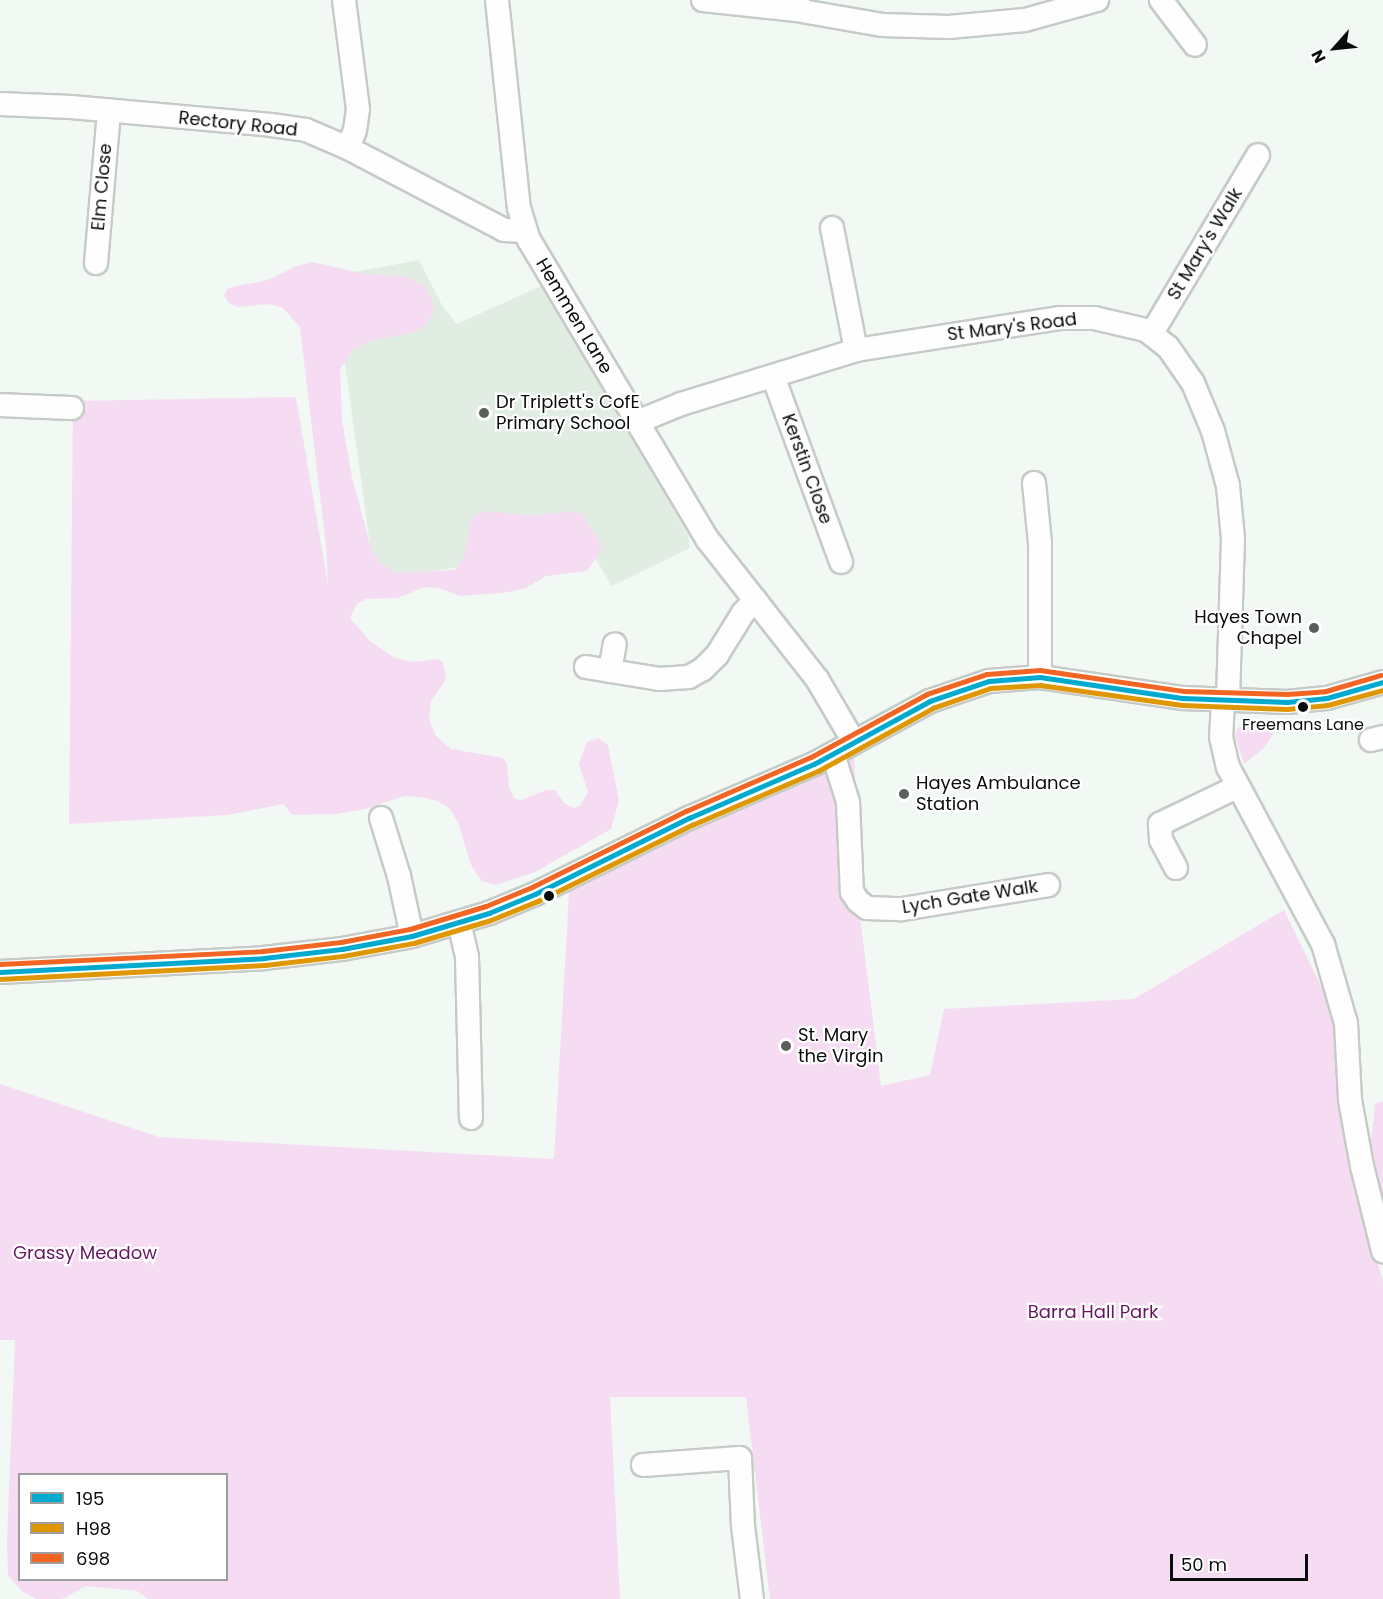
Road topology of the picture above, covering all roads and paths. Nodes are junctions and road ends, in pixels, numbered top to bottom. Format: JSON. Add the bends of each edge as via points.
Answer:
{"nodes":[{"id":1,"x":344,"y":0,"type":"edge"},
{"id":2,"x":496,"y":0,"type":"edge"},
{"id":3,"x":703,"y":0,"type":"edge"},
{"id":4,"x":1097,"y":0,"type":"edge"},
{"id":5,"x":1161,"y":0,"type":"edge"},
{"id":6,"x":797,"y":5,"type":"edge"},
{"id":7,"x":1195,"y":45,"type":"dead end"},
{"id":8,"x":0,"y":104,"type":"edge"},
{"id":9,"x":109,"y":111,"type":"junction"},
{"id":10,"x":348,"y":148,"type":"junction"},
{"id":11,"x":1258,"y":155,"type":"dead end"},
{"id":12,"x":832,"y":228,"type":"dead end"},
{"id":13,"x":525,"y":231,"type":"junction"},
{"id":14,"x":96,"y":263,"type":"dead end"},
{"id":15,"x":1152,"y":333,"type":"junction"},
{"id":16,"x":856,"y":350,"type":"junction"},
{"id":17,"x":773,"y":376,"type":"junction"},
{"id":18,"x":0,"y":405,"type":"edge"},
{"id":19,"x":72,"y":408,"type":"dead end"},
{"id":20,"x":637,"y":422,"type":"junction"},
{"id":21,"x":1034,"y":483,"type":"dead end"},
{"id":22,"x":841,"y":562,"type":"dead end"},
{"id":23,"x":755,"y":600,"type":"junction"},
{"id":24,"x":615,"y":644,"type":"dead end"},
{"id":25,"x":586,"y":667,"type":"dead end"},
{"id":26,"x":610,"y":671,"type":"junction"},
{"id":27,"x":1040,"y":677,"type":"junction"},
{"id":28,"x":1383,"y":682,"type":"edge"},
{"id":29,"x":1225,"y":701,"type":"junction"},
{"id":30,"x":854,"y":742,"type":"junction"},
{"id":31,"x":833,"y":754,"type":"junction"},
{"id":32,"x":1237,"y":787,"type":"junction"},
{"id":33,"x":381,"y":818,"type":"dead end"},
{"id":34,"x":1176,"y":868,"type":"dead end"},
{"id":35,"x":1048,"y":885,"type":"dead end"},
{"id":36,"x":459,"y":922,"type":"junction"},
{"id":37,"x":412,"y":936,"type":"junction"},
{"id":38,"x":0,"y":972,"type":"edge"},
{"id":39,"x":471,"y":1118,"type":"dead end"},
{"id":40,"x":1383,"y":1251,"type":"edge"},
{"id":41,"x":643,"y":1465,"type":"dead end"},
{"id":42,"x":752,"y":1599,"type":"edge"}],
"edges":[{"from":1,"to":10,"type":"street","via":[[358,109],[356,130]]},
{"from":2,"to":13,"type":"street","name":"Hemmen Lane","via":[[519,208]]},
{"from":3,"to":6,"type":"street"},
{"from":4,"to":6,"type":"street","via":[[1025,20],[916,28],[871,24]]},
{"from":5,"to":7,"type":"street"},
{"from":8,"to":9,"type":"street","name":"Rectory Road"},
{"from":9,"to":10,"type":"street","name":"Rectory Road","via":[[290,127]]},
{"from":9,"to":14,"type":"street","name":"Elm Close"},
{"from":10,"to":13,"type":"street","name":"Rectory Road","via":[[504,230]]},
{"from":11,"to":15,"type":"street","name":"St Mary's Walk"},
{"from":12,"to":16,"type":"street"},
{"from":13,"to":20,"type":"street","name":"Hemmen Lane"},
{"from":15,"to":16,"type":"street","name":"St Mary's Road","via":[[1113,321],[1061,318]]},
{"from":15,"to":29,"type":"street","name":"St Mary's Road","via":[[1168,347],[1193,383],[1213,431],[1228,486],[1233,538]]},
{"from":16,"to":17,"type":"street","name":"St Mary's Road"},
{"from":17,"to":20,"type":"street","name":"St Mary's Road"},
{"from":17,"to":22,"type":"street","name":"Kerstin Close"},
{"from":18,"to":19,"type":"street"},
{"from":20,"to":23,"type":"street","name":"Hemmen Lane","via":[[708,540]]},
{"from":21,"to":27,"type":"street","via":[[1040,543]]},
{"from":23,"to":26,"type":"street","via":[[717,655],[698,673],[670,680]]},
{"from":23,"to":30,"type":"street","name":"Hemmen Lane","via":[[826,692]]},
{"from":24,"to":26,"type":"street"},
{"from":25,"to":26,"type":"street"},
{"from":27,"to":29,"type":"street"},
{"from":27,"to":30,"type":"street","via":[[989,681],[949,693]]},
{"from":28,"to":29,"type":"street","via":[[1326,698]]},
{"from":29,"to":32,"type":"street","via":[[1223,752]]},
{"from":30,"to":31,"type":"street"},
{"from":31,"to":35,"type":"street","name":"Lych Gate Walk","via":[[848,802],[852,892],[867,908],[902,909]]},
{"from":31,"to":36,"type":"street","via":[[689,818],[535,894]]},
{"from":32,"to":34,"type":"street","via":[[1160,824],[1161,840]]},
{"from":32,"to":40,"type":"street","via":[[1323,944],[1346,1023],[1350,1100]]},
{"from":33,"to":37,"type":"street"},
{"from":36,"to":37,"type":"street"},
{"from":36,"to":39,"type":"street","via":[[467,957]]},
{"from":37,"to":38,"type":"street","via":[[342,950],[264,958]]},
{"from":41,"to":42,"type":"street","via":[[740,1458]]}]}
